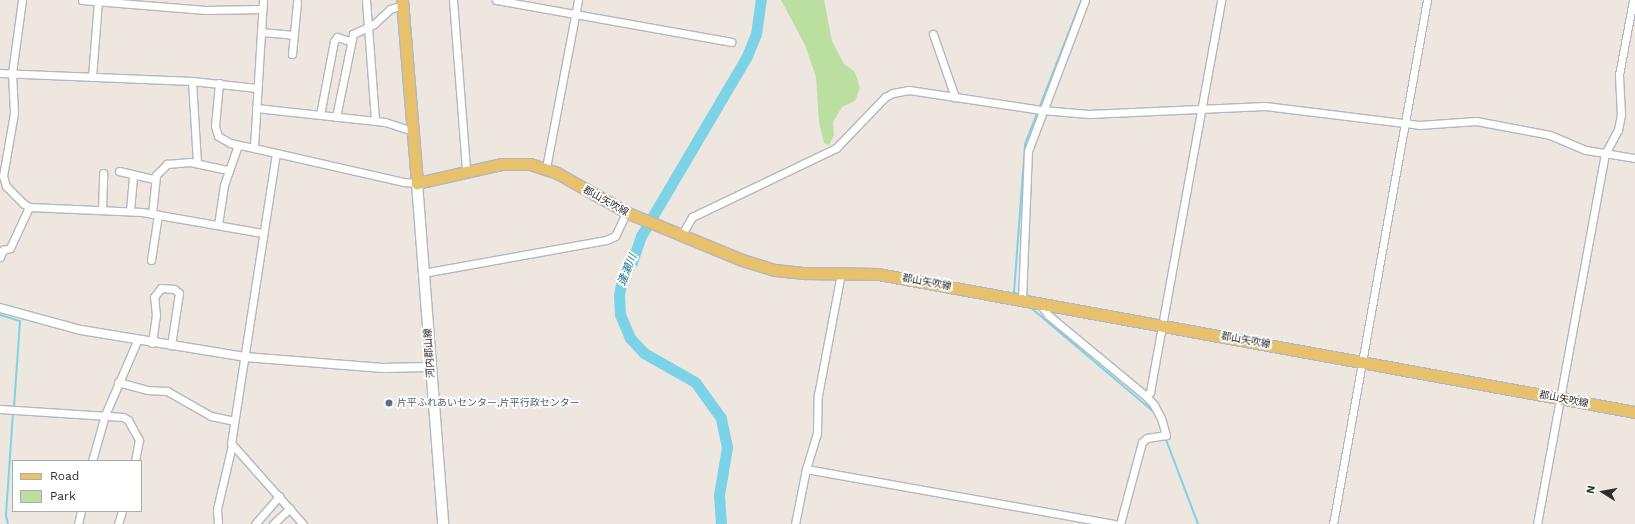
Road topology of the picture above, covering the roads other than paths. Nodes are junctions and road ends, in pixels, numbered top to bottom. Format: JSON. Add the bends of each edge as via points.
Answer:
{"nodes":[{"id":1,"x":22,"y":0,"type":"edge"},
{"id":2,"x":82,"y":0,"type":"edge"},
{"id":3,"x":263,"y":0,"type":"edge"},
{"id":4,"x":366,"y":0,"type":"edge"},
{"id":5,"x":453,"y":0,"type":"edge"},
{"id":6,"x":496,"y":0,"type":"edge"},
{"id":7,"x":578,"y":0,"type":"edge"},
{"id":8,"x":1085,"y":0,"type":"edge"},
{"id":9,"x":1221,"y":0,"type":"edge"},
{"id":10,"x":1427,"y":0,"type":"edge"},
{"id":11,"x":1633,"y":0,"type":"edge"},
{"id":12,"x":98,"y":1,"type":"edge"},
{"id":13,"x":297,"y":2,"type":"dead end"},
{"id":14,"x":402,"y":2,"type":"edge"},
{"id":15,"x":262,"y":9,"type":"junction"},
{"id":16,"x":575,"y":14,"type":"junction"},
{"id":17,"x":368,"y":27,"type":"junction"},
{"id":18,"x":261,"y":32,"type":"junction"},
{"id":19,"x":933,"y":34,"type":"dead end"},
{"id":20,"x":294,"y":35,"type":"junction"},
{"id":21,"x":349,"y":41,"type":"junction"},
{"id":22,"x":731,"y":42,"type":"dead end"},
{"id":23,"x":292,"y":54,"type":"dead end"},
{"id":24,"x":0,"y":73,"type":"edge"},
{"id":25,"x":12,"y":73,"type":"junction"},
{"id":26,"x":92,"y":77,"type":"junction"},
{"id":27,"x":192,"y":81,"type":"junction"},
{"id":28,"x":219,"y":82,"type":"junction"},
{"id":29,"x":257,"y":88,"type":"junction"},
{"id":30,"x":955,"y":97,"type":"junction"},
{"id":31,"x":256,"y":108,"type":"junction"},
{"id":32,"x":1042,"y":110,"type":"junction"},
{"id":33,"x":1201,"y":110,"type":"junction"},
{"id":34,"x":320,"y":115,"type":"junction"},
{"id":35,"x":336,"y":117,"type":"junction"},
{"id":36,"x":375,"y":121,"type":"junction"},
{"id":37,"x":1404,"y":123,"type":"junction"},
{"id":38,"x":413,"y":131,"type":"junction"},
{"id":39,"x":238,"y":145,"type":"junction"},
{"id":40,"x":254,"y":148,"type":"junction"},
{"id":41,"x":276,"y":153,"type":"junction"},
{"id":42,"x":1605,"y":154,"type":"junction"},
{"id":43,"x":1635,"y":158,"type":"edge"},
{"id":44,"x":197,"y":163,"type":"junction"},
{"id":45,"x":546,"y":168,"type":"junction"},
{"id":46,"x":229,"y":170,"type":"junction"},
{"id":47,"x":466,"y":170,"type":"junction"},
{"id":48,"x":118,"y":171,"type":"dead end"},
{"id":49,"x":103,"y":173,"type":"dead end"},
{"id":50,"x":133,"y":175,"type":"junction"},
{"id":51,"x":155,"y":179,"type":"junction"},
{"id":52,"x":416,"y":182,"type":"junction"},
{"id":53,"x":29,"y":207,"type":"junction"},
{"id":54,"x":102,"y":209,"type":"junction"},
{"id":55,"x":130,"y":211,"type":"junction"},
{"id":56,"x":627,"y":213,"type":"junction"},
{"id":57,"x":155,"y":214,"type":"junction"},
{"id":58,"x":218,"y":224,"type":"junction"},
{"id":59,"x":262,"y":233,"type":"junction"},
{"id":60,"x":681,"y":236,"type":"junction"},
{"id":61,"x":0,"y":257,"type":"edge"},
{"id":62,"x":151,"y":260,"type":"dead end"},
{"id":63,"x":423,"y":273,"type":"junction"},
{"id":64,"x":841,"y":273,"type":"junction"},
{"id":65,"x":1022,"y":300,"type":"junction"},
{"id":66,"x":1039,"y":303,"type":"junction"},
{"id":67,"x":0,"y":308,"type":"edge"},
{"id":68,"x":1163,"y":325,"type":"junction"},
{"id":69,"x":137,"y":341,"type":"junction"},
{"id":70,"x":152,"y":343,"type":"junction"},
{"id":71,"x":171,"y":346,"type":"junction"},
{"id":72,"x":245,"y":357,"type":"junction"},
{"id":73,"x":1363,"y":362,"type":"junction"},
{"id":74,"x":430,"y":367,"type":"junction"},
{"id":75,"x":118,"y":382,"type":"junction"},
{"id":76,"x":1146,"y":396,"type":"junction"},
{"id":77,"x":1560,"y":398,"type":"junction"},
{"id":78,"x":0,"y":409,"type":"edge"},
{"id":79,"x":1635,"y":412,"type":"edge"},
{"id":80,"x":105,"y":415,"type":"junction"},
{"id":81,"x":234,"y":421,"type":"junction"},
{"id":82,"x":232,"y":445,"type":"junction"},
{"id":83,"x":92,"y":460,"type":"edge"},
{"id":84,"x":134,"y":460,"type":"edge"},
{"id":85,"x":806,"y":469,"type":"junction"},
{"id":86,"x":280,"y":496,"type":"junction"},
{"id":87,"x":290,"y":508,"type":"junction"},
{"id":88,"x":81,"y":512,"type":"edge"},
{"id":89,"x":122,"y":512,"type":"edge"},
{"id":90,"x":78,"y":524,"type":"edge"},
{"id":91,"x":118,"y":524,"type":"edge"},
{"id":92,"x":218,"y":524,"type":"edge"},
{"id":93,"x":255,"y":524,"type":"edge"},
{"id":94,"x":273,"y":524,"type":"edge"},
{"id":95,"x":302,"y":524,"type":"edge"},
{"id":96,"x":443,"y":524,"type":"edge"},
{"id":97,"x":795,"y":524,"type":"edge"},
{"id":98,"x":1114,"y":524,"type":"edge"},
{"id":99,"x":1120,"y":524,"type":"edge"},
{"id":100,"x":1333,"y":524,"type":"edge"},
{"id":101,"x":1537,"y":524,"type":"edge"}],
"edges":[{"from":1,"to":25,"type":"street"},
{"from":2,"to":12,"type":"street"},
{"from":3,"to":15,"type":"street"},
{"from":4,"to":17,"type":"street"},
{"from":5,"to":47,"type":"street"},
{"from":6,"to":16,"type":"street"},
{"from":7,"to":16,"type":"street"},
{"from":8,"to":32,"type":"street"},
{"from":9,"to":33,"type":"street"},
{"from":10,"to":37,"type":"street"},
{"from":11,"to":42,"type":"street","via":[[1619,75],[1621,115],[1618,130]]},
{"from":12,"to":15,"type":"street","via":[[206,10]]},
{"from":12,"to":26,"type":"street"},
{"from":13,"to":20,"type":"street"},
{"from":14,"to":17,"type":"street"},
{"from":14,"to":38,"type":"main road"},
{"from":15,"to":18,"type":"street"},
{"from":16,"to":22,"type":"street"},
{"from":16,"to":45,"type":"street"},
{"from":17,"to":21,"type":"street","via":[[355,32]]},
{"from":17,"to":36,"type":"street"},
{"from":18,"to":20,"type":"street"},
{"from":18,"to":29,"type":"street"},
{"from":19,"to":30,"type":"street"},
{"from":20,"to":23,"type":"street"},
{"from":21,"to":34,"type":"street","via":[[337,37],[334,41]]},
{"from":21,"to":35,"type":"street","via":[[347,65]]},
{"from":24,"to":25,"type":"street"},
{"from":25,"to":26,"type":"street"},
{"from":25,"to":53,"type":"street","via":[[14,113],[4,181],[9,190]]},
{"from":26,"to":27,"type":"street"},
{"from":27,"to":28,"type":"street"},
{"from":27,"to":44,"type":"street"},
{"from":28,"to":29,"type":"street"},
{"from":28,"to":39,"type":"street","via":[[216,131],[221,139]]},
{"from":29,"to":31,"type":"street"},
{"from":30,"to":32,"type":"street"},
{"from":30,"to":60,"type":"street","via":[[909,90],[893,92],[872,107],[836,148],[692,217]]},
{"from":31,"to":34,"type":"street"},
{"from":31,"to":40,"type":"street"},
{"from":32,"to":33,"type":"street","via":[[1089,114]]},
{"from":32,"to":65,"type":"street","via":[[1028,151]]},
{"from":33,"to":37,"type":"street","via":[[1289,107]]},
{"from":33,"to":68,"type":"street"},
{"from":34,"to":35,"type":"street"},
{"from":35,"to":36,"type":"street"},
{"from":36,"to":38,"type":"street"},
{"from":37,"to":42,"type":"street","via":[[1430,125],[1476,121],[1550,135],[1581,149]]},
{"from":37,"to":73,"type":"street"},
{"from":38,"to":52,"type":"main road"},
{"from":39,"to":40,"type":"street"},
{"from":39,"to":46,"type":"street"},
{"from":40,"to":41,"type":"street"},
{"from":41,"to":52,"type":"street","via":[[404,182]]},
{"from":41,"to":59,"type":"street"},
{"from":42,"to":43,"type":"street"},
{"from":42,"to":77,"type":"street"},
{"from":44,"to":46,"type":"street"},
{"from":44,"to":51,"type":"street","via":[[170,163],[159,170]]},
{"from":45,"to":47,"type":"main road","name":"郡山矢吹線","via":[[513,163]]},
{"from":45,"to":56,"type":"main road","name":"郡山矢吹線"},
{"from":46,"to":58,"type":"street"},
{"from":47,"to":52,"type":"main road","name":"郡山矢吹線"},
{"from":48,"to":50,"type":"street"},
{"from":49,"to":54,"type":"street"},
{"from":50,"to":51,"type":"street"},
{"from":50,"to":55,"type":"street"},
{"from":51,"to":57,"type":"street"},
{"from":52,"to":63,"type":"main road","name":"河内郡山線"},
{"from":53,"to":54,"type":"street"},
{"from":53,"to":61,"type":"street","via":[[10,248],[3,250]]},
{"from":54,"to":55,"type":"street"},
{"from":55,"to":57,"type":"street"},
{"from":56,"to":60,"type":"main road","name":"郡山矢吹線"},
{"from":56,"to":63,"type":"street","via":[[615,236],[606,240]]},
{"from":57,"to":58,"type":"street"},
{"from":57,"to":62,"type":"street"},
{"from":58,"to":59,"type":"street"},
{"from":59,"to":72,"type":"street"},
{"from":60,"to":64,"type":"main road","name":"郡山矢吹線","via":[[775,270]]},
{"from":63,"to":74,"type":"main road","name":"河内郡山線"},
{"from":64,"to":65,"type":"main road","name":"郡山矢吹線","via":[[878,274]]},
{"from":64,"to":85,"type":"street","via":[[818,400],[817,434]]},
{"from":65,"to":66,"type":"main road","name":"郡山矢吹線"},
{"from":66,"to":68,"type":"main road","name":"郡山矢吹線"},
{"from":66,"to":76,"type":"street","via":[[1048,315]]},
{"from":67,"to":69,"type":"street","via":[[82,330]]},
{"from":68,"to":73,"type":"main road","name":"郡山矢吹線"},
{"from":68,"to":76,"type":"street","via":[[1150,392]]},
{"from":69,"to":70,"type":"street"},
{"from":69,"to":75,"type":"street"},
{"from":70,"to":71,"type":"street"},
{"from":70,"to":71,"type":"street","via":[[156,315],[154,297],[161,288],[174,289],[179,293]]},
{"from":71,"to":72,"type":"street"},
{"from":72,"to":74,"type":"street","via":[[383,368]]},
{"from":72,"to":81,"type":"street"},
{"from":73,"to":77,"type":"main road","name":"郡山矢吹線"},
{"from":73,"to":100,"type":"street"},
{"from":74,"to":96,"type":"main road","name":"河内郡山線"},
{"from":75,"to":80,"type":"street"},
{"from":75,"to":81,"type":"street","via":[[147,390],[168,391],[211,416]]},
{"from":76,"to":99,"type":"street","via":[[1157,410],[1166,435],[1147,438],[1142,442]]},
{"from":77,"to":79,"type":"main road","name":"郡山矢吹線"},
{"from":77,"to":101,"type":"street"},
{"from":78,"to":80,"type":"street"},
{"from":80,"to":83,"type":"street"},
{"from":80,"to":84,"type":"street","via":[[123,417],[135,430],[139,446]]},
{"from":81,"to":82,"type":"street"},
{"from":82,"to":86,"type":"street"},
{"from":82,"to":92,"type":"street","via":[[217,509]]},
{"from":85,"to":97,"type":"street"},
{"from":85,"to":98,"type":"street"},
{"from":86,"to":87,"type":"street"},
{"from":86,"to":93,"type":"street"},
{"from":87,"to":94,"type":"street"},
{"from":87,"to":95,"type":"street"},
{"from":88,"to":90,"type":"street"},
{"from":89,"to":91,"type":"street"}]}
